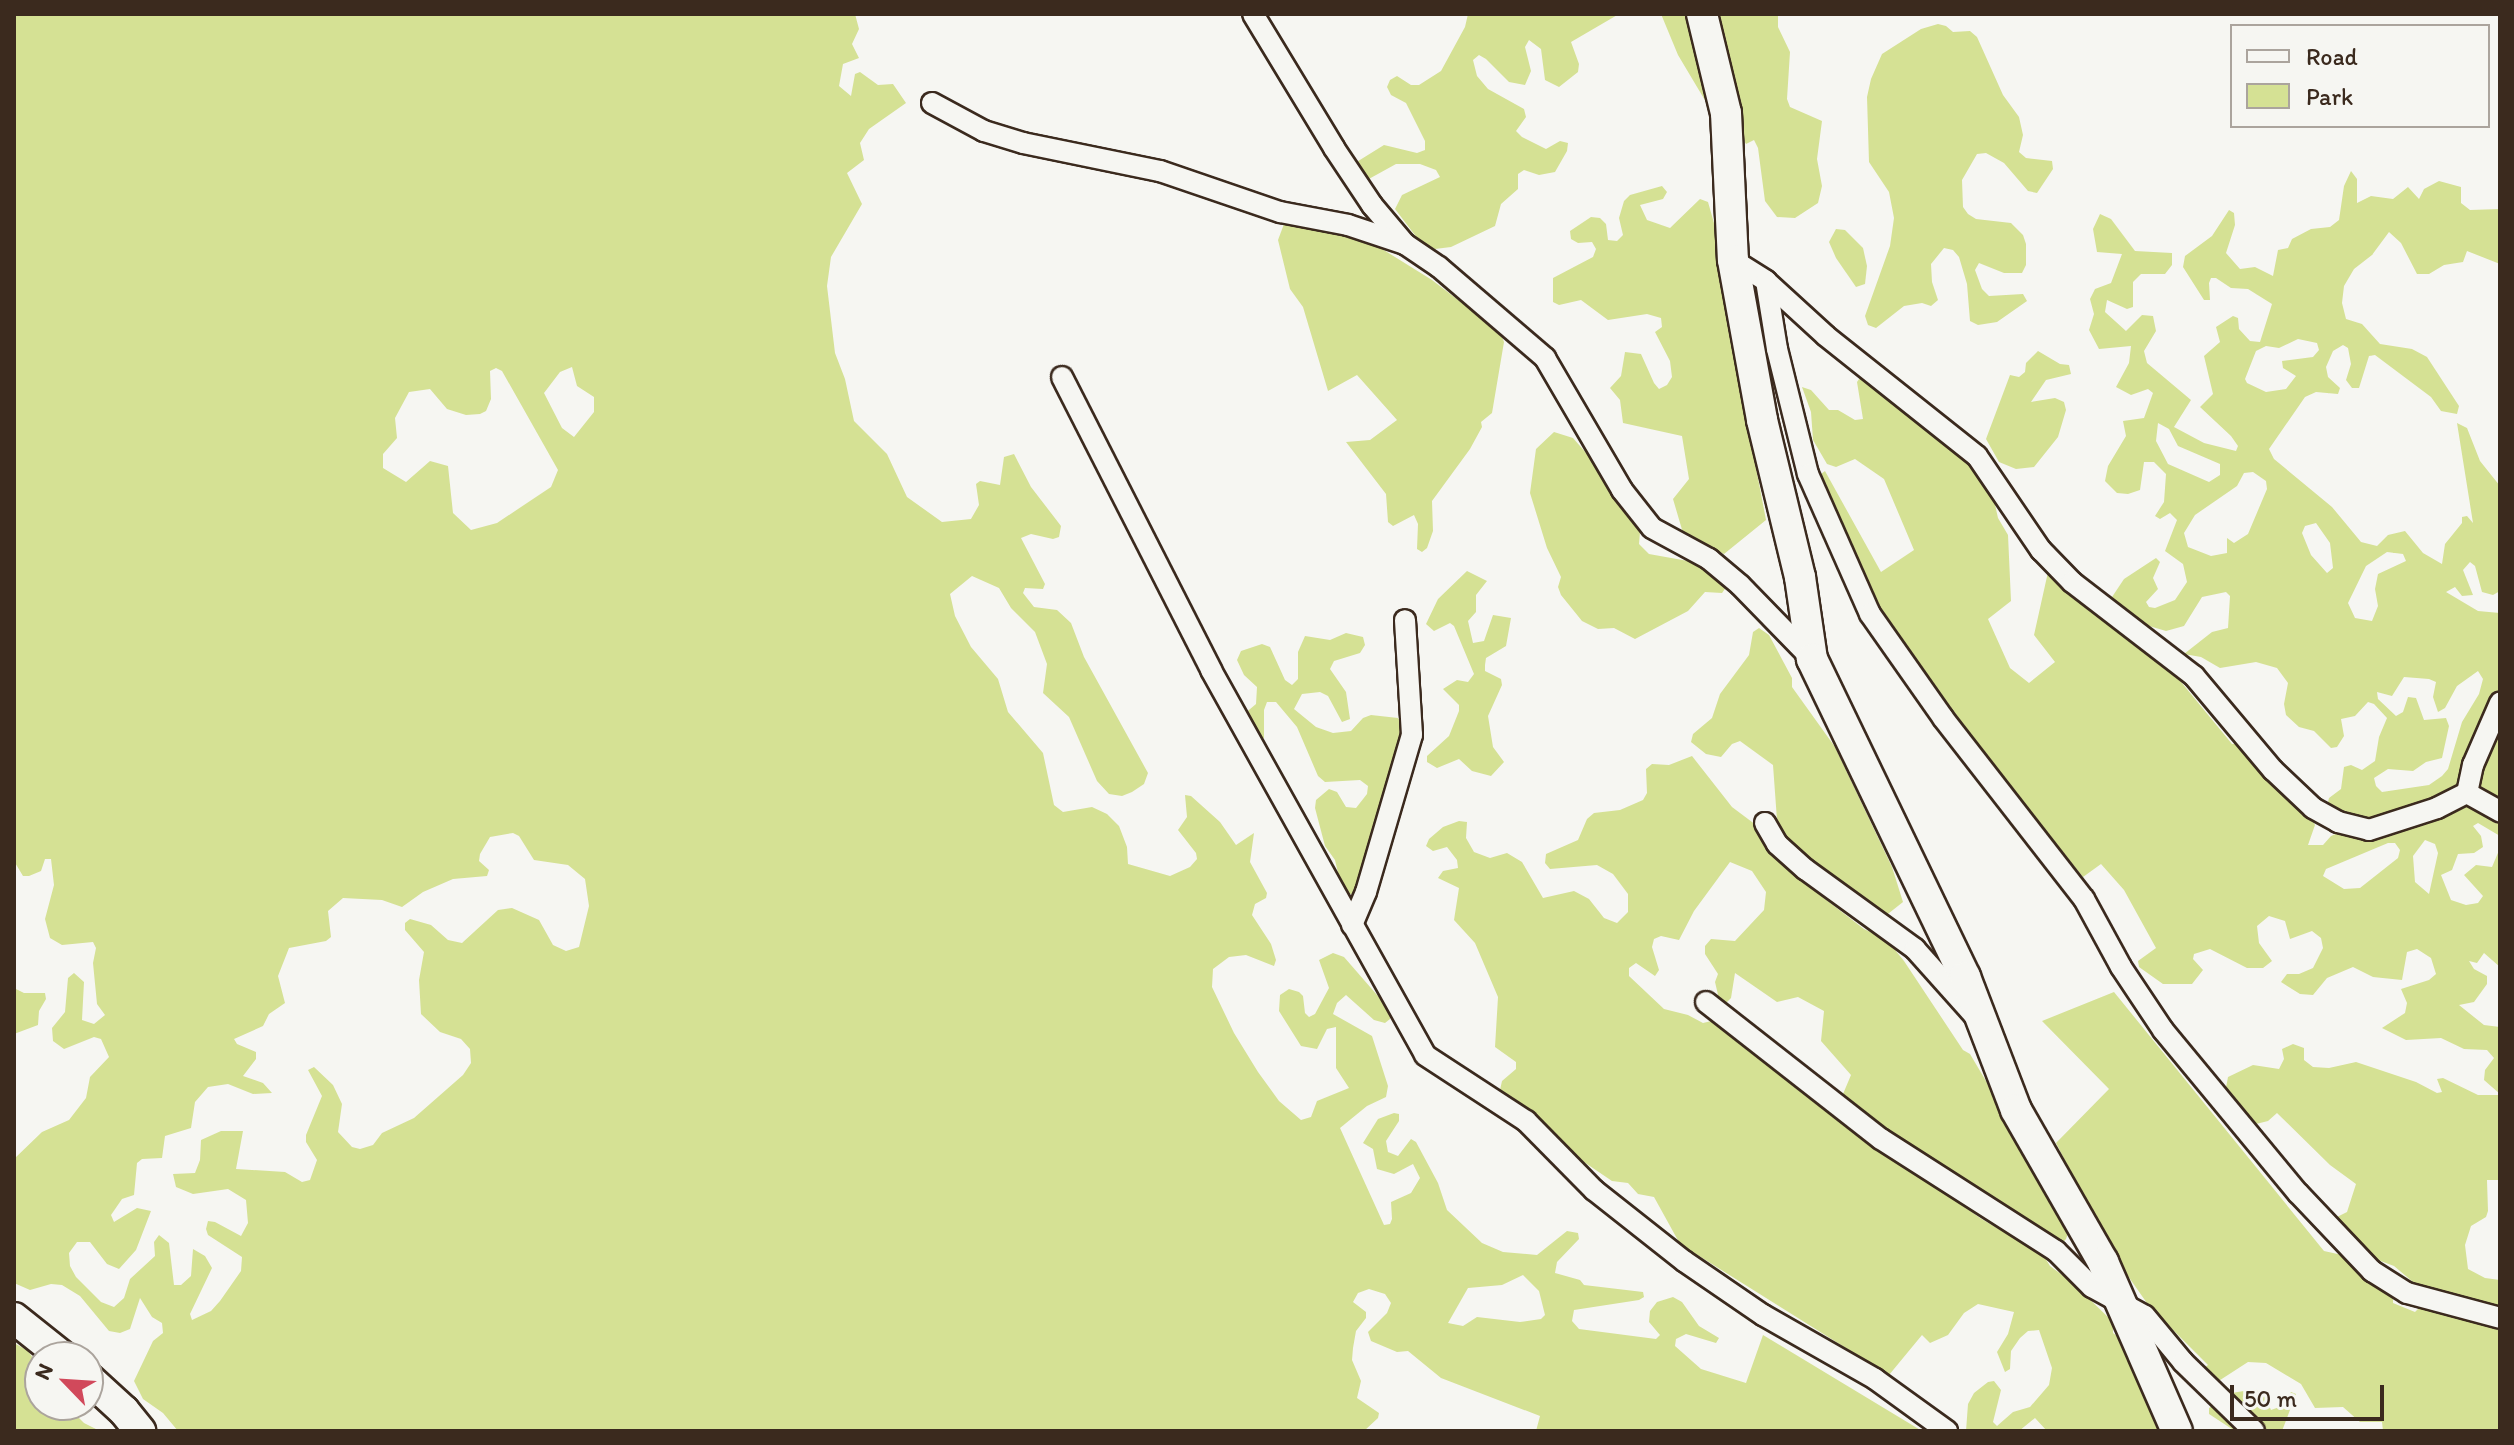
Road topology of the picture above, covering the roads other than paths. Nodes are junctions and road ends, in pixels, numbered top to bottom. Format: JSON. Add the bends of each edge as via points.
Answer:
{"nodes":[{"id":1,"x":1253,"y":14,"type":"edge"},
{"id":2,"x":1702,"y":14,"type":"edge"},
{"id":3,"x":932,"y":103,"type":"dead end"},
{"id":4,"x":1405,"y":244,"type":"junction"},
{"id":5,"x":1733,"y":260,"type":"junction"},
{"id":6,"x":1766,"y":281,"type":"junction"},
{"id":7,"x":1062,"y":377,"type":"dead end"},
{"id":8,"x":1405,"y":620,"type":"dead end"},
{"id":9,"x":1812,"y":659,"type":"junction"},
{"id":10,"x":2500,"y":703,"type":"edge"},
{"id":11,"x":2467,"y":793,"type":"junction"},
{"id":12,"x":2500,"y":811,"type":"edge"},
{"id":13,"x":1765,"y":823,"type":"dead end"},
{"id":14,"x":1352,"y":925,"type":"junction"},
{"id":15,"x":1706,"y":1002,"type":"dead end"},
{"id":16,"x":1982,"y":1024,"type":"junction"},
{"id":17,"x":2119,"y":1302,"type":"junction"},
{"id":18,"x":14,"y":1318,"type":"edge"},
{"id":19,"x":2500,"y":1318,"type":"edge"},
{"id":20,"x":43,"y":1341,"type":"edge"},
{"id":21,"x":104,"y":1393,"type":"edge"},
{"id":22,"x":140,"y":1431,"type":"edge"},
{"id":23,"x":1947,"y":1431,"type":"edge"},
{"id":24,"x":2177,"y":1431,"type":"edge"},
{"id":25,"x":2254,"y":1431,"type":"edge"}],
"edges":[{"from":1,"to":4,"type":"street","via":[[1334,148]]},
{"from":2,"to":5,"type":"street","via":[[1726,113]]},
{"from":3,"to":4,"type":"street","via":[[984,131],[1023,143],[1160,171],[1280,212],[1348,225]]},
{"from":4,"to":9,"type":"street","via":[[1545,358],[1622,490],[1652,528],[1709,559]]},
{"from":5,"to":6,"type":"street"},
{"from":5,"to":9,"type":"street","via":[[1762,420],[1800,577]]},
{"from":6,"to":11,"type":"street","via":[[1826,336],[1977,456],[2041,550],[2072,582],[2194,676],[2273,770],[2313,808],[2369,830]]},
{"from":6,"to":19,"type":"street","via":[[1808,474],[1870,614],[1943,718],[2084,899],[2163,1030],[2298,1193],[2372,1271],[2407,1293]]},
{"from":7,"to":14,"type":"street","via":[[1211,670]]},
{"from":8,"to":14,"type":"street","via":[[1412,735]]},
{"from":9,"to":16,"type":"street","via":[[1965,977]]},
{"from":10,"to":11,"type":"street","via":[[2473,765]]},
{"from":11,"to":12,"type":"street"},
{"from":13,"to":16,"type":"street","via":[[1777,844],[1805,869],[1915,949]]},
{"from":14,"to":23,"type":"street","via":[[1425,1055],[1526,1121],[1594,1190],[1684,1261],[1763,1315],[1875,1379]]},
{"from":15,"to":17,"type":"street","via":[[1881,1139],[2056,1251],[2092,1287]]},
{"from":16,"to":17,"type":"street","via":[[2016,1110],[2103,1262]]},
{"from":17,"to":24,"type":"street"},
{"from":17,"to":25,"type":"street","via":[[2145,1316],[2183,1362]]},
{"from":18,"to":20,"type":"street"},
{"from":21,"to":22,"type":"street"}]}
